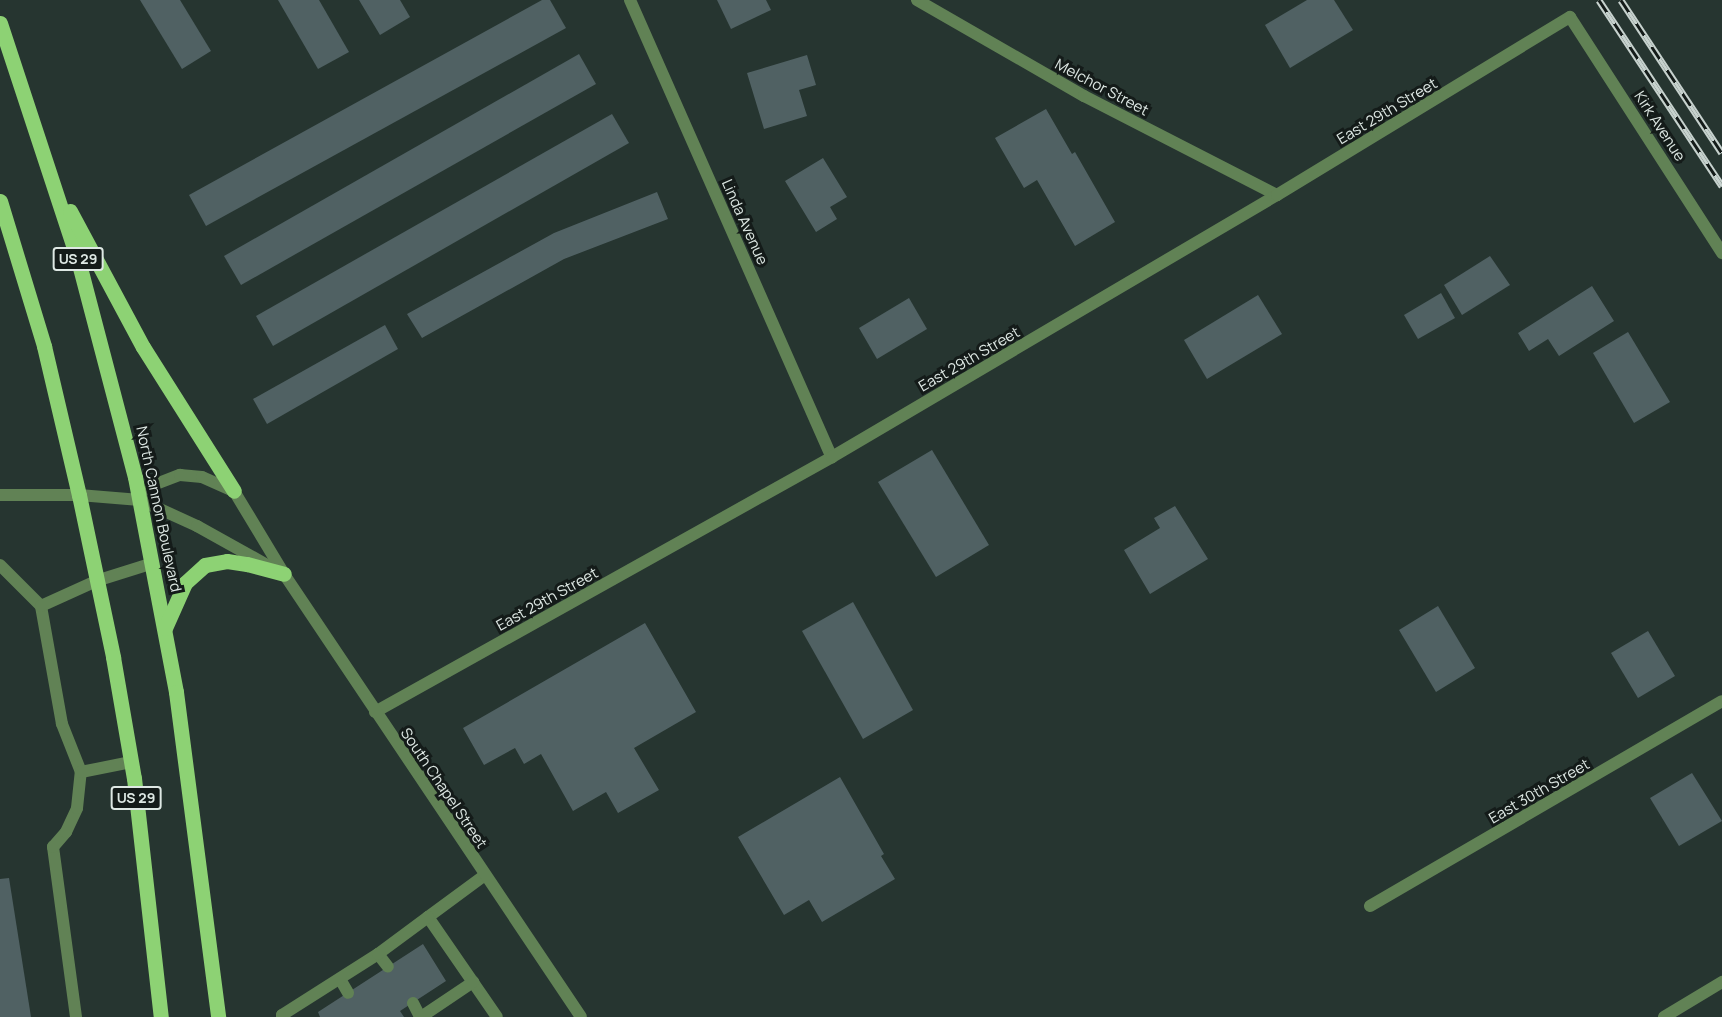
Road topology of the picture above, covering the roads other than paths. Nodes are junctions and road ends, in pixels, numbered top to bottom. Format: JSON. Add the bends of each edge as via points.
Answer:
{"nodes":[{"id":1,"x":630,"y":0,"type":"edge"},
{"id":2,"x":917,"y":0,"type":"edge"},
{"id":3,"x":1570,"y":17,"type":"joint"},
{"id":4,"x":0,"y":23,"type":"edge"},
{"id":5,"x":51,"y":173,"type":"junction"},
{"id":6,"x":1277,"y":195,"type":"junction"},
{"id":7,"x":0,"y":201,"type":"edge"},
{"id":8,"x":1722,"y":253,"type":"edge"},
{"id":9,"x":832,"y":457,"type":"junction"},
{"id":10,"x":234,"y":491,"type":"junction"},
{"id":11,"x":0,"y":495,"type":"edge"},
{"id":12,"x":79,"y":495,"type":"junction"},
{"id":13,"x":140,"y":500,"type":"junction"},
{"id":14,"x":153,"y":563,"type":"junction"},
{"id":15,"x":0,"y":565,"type":"edge"},
{"id":16,"x":284,"y":574,"type":"junction"},
{"id":17,"x":96,"y":581,"type":"junction"},
{"id":18,"x":41,"y":606,"type":"junction"},
{"id":19,"x":165,"y":628,"type":"junction"},
{"id":20,"x":1722,"y":701,"type":"edge"},
{"id":21,"x":375,"y":712,"type":"junction"},
{"id":22,"x":131,"y":762,"type":"junction"},
{"id":23,"x":81,"y":772,"type":"junction"},
{"id":24,"x":485,"y":875,"type":"junction"},
{"id":25,"x":1370,"y":906,"type":"dead end"},
{"id":26,"x":428,"y":917,"type":"junction"},
{"id":27,"x":378,"y":954,"type":"junction"},
{"id":28,"x":387,"y":968,"type":"dead end"},
{"id":29,"x":340,"y":979,"type":"junction"},
{"id":30,"x":473,"y":982,"type":"junction"},
{"id":31,"x":1722,"y":982,"type":"edge"},
{"id":32,"x":348,"y":993,"type":"dead end"},
{"id":33,"x":412,"y":1003,"type":"dead end"},
{"id":34,"x":278,"y":1016,"type":"edge"},
{"id":35,"x":76,"y":1017,"type":"edge"},
{"id":36,"x":161,"y":1017,"type":"edge"},
{"id":37,"x":218,"y":1017,"type":"edge"},
{"id":38,"x":421,"y":1017,"type":"edge"},
{"id":39,"x":497,"y":1017,"type":"edge"},
{"id":40,"x":581,"y":1017,"type":"edge"},
{"id":41,"x":1664,"y":1017,"type":"edge"}],
"edges":[{"from":1,"to":9,"type":"street","name":"Linda Avenue"},
{"from":2,"to":6,"type":"street","name":"Melchor Street","via":[[1084,96]]},
{"from":3,"to":6,"type":"street","name":"East 29th Street"},
{"from":3,"to":8,"type":"street","name":"Kirk Avenue"},
{"from":4,"to":5,"type":"main road","name":"North Cannon Boulevard","number":"US 29"},
{"from":5,"to":10,"type":"main road","via":[[137,337]]},
{"from":5,"to":13,"type":"main road","name":"North Cannon Boulevard","number":"US 29","via":[[81,271]]},
{"from":6,"to":9,"type":"street","name":"East 29th Street"},
{"from":7,"to":12,"type":"main road","number":"US 29","via":[[44,346]]},
{"from":9,"to":21,"type":"street","name":"East 29th Street"},
{"from":10,"to":13,"type":"street","via":[[202,477],[180,475],[156,484]]},
{"from":10,"to":16,"type":"street","name":"South Chapel Street"},
{"from":11,"to":12,"type":"street","name":"South Chapel Street"},
{"from":12,"to":13,"type":"street","name":"South Chapel Street"},
{"from":12,"to":17,"type":"main road","number":"US 29"},
{"from":13,"to":14,"type":"main road","name":"North Cannon Boulevard","number":"US 29"},
{"from":13,"to":16,"type":"street","name":"South Chapel Street"},
{"from":14,"to":17,"type":"street"},
{"from":14,"to":19,"type":"main road","name":"North Cannon Boulevard","number":"US 29"},
{"from":15,"to":18,"type":"street"},
{"from":16,"to":19,"type":"main road","via":[[226,561],[205,565],[185,583]]},
{"from":16,"to":21,"type":"street","name":"South Chapel Street"},
{"from":17,"to":18,"type":"street"},
{"from":17,"to":22,"type":"main road","number":"US 29"},
{"from":18,"to":23,"type":"street","via":[[62,724]]},
{"from":19,"to":37,"type":"main road","name":"North Cannon Boulevard","number":"US 29","via":[[194,815]]},
{"from":20,"to":25,"type":"street","name":"East 30th Street"},
{"from":21,"to":24,"type":"street","name":"South Chapel Street"},
{"from":22,"to":23,"type":"street"},
{"from":22,"to":36,"type":"main road","number":"US 29"},
{"from":23,"to":35,"type":"street","via":[[77,808],[53,848]]},
{"from":24,"to":26,"type":"street"},
{"from":24,"to":40,"type":"street","name":"South Chapel Street"},
{"from":26,"to":27,"type":"street"},
{"from":26,"to":30,"type":"street"},
{"from":27,"to":28,"type":"street"},
{"from":27,"to":29,"type":"street"},
{"from":29,"to":32,"type":"street"},
{"from":29,"to":34,"type":"street"},
{"from":30,"to":38,"type":"street"},
{"from":30,"to":39,"type":"street"},
{"from":31,"to":41,"type":"street"},
{"from":33,"to":38,"type":"street"}]}
